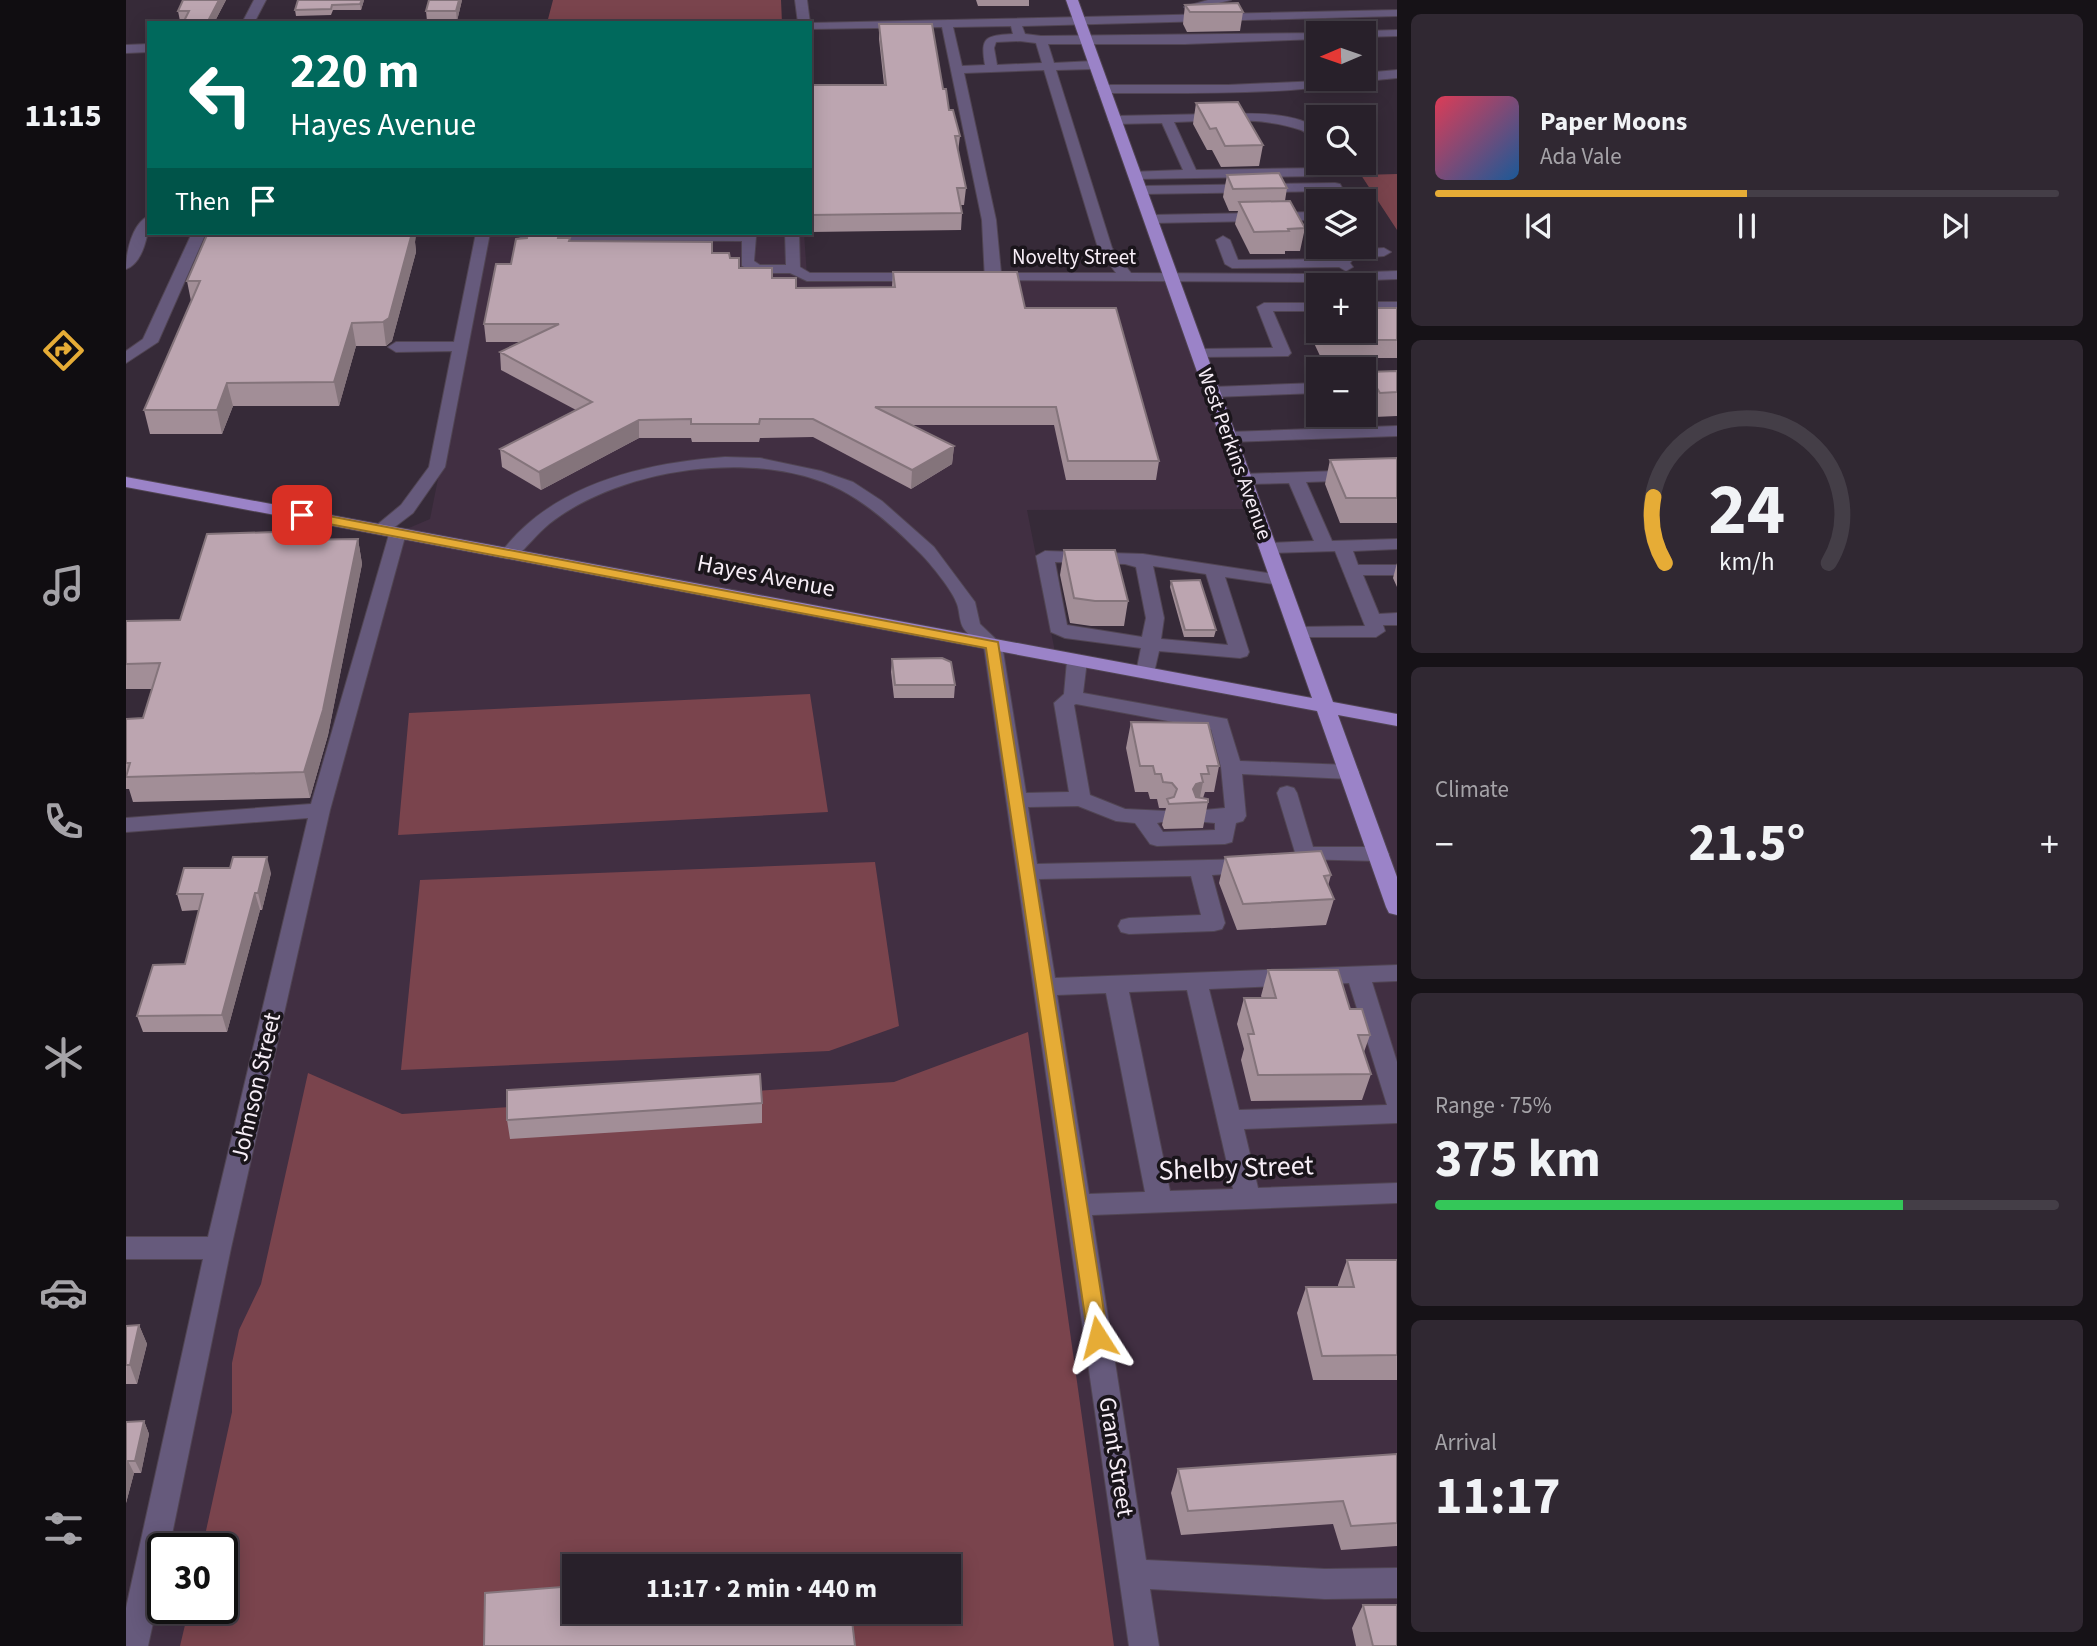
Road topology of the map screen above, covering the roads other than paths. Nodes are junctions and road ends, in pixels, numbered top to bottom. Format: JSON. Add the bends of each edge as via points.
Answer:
{"nodes":[{"id":1,"x":260,"y":0,"type":"edge"},
{"id":2,"x":801,"y":0,"type":"edge"},
{"id":3,"x":1225,"y":0,"type":"edge"},
{"id":4,"x":1077,"y":13,"type":"edge"},
{"id":5,"x":1397,"y":13,"type":"edge"},
{"id":6,"x":249,"y":21,"type":"edge"},
{"id":7,"x":804,"y":21,"type":"edge"},
{"id":8,"x":1016,"y":23,"type":"junction"},
{"id":9,"x":947,"y":24,"type":"junction"},
{"id":10,"x":812,"y":26,"type":"edge"},
{"id":11,"x":1397,"y":33,"type":"edge"},
{"id":12,"x":1376,"y":34,"type":"edge"},
{"id":13,"x":1306,"y":35,"type":"edge"},
{"id":14,"x":1020,"y":37,"type":"junction"},
{"id":15,"x":1041,"y":40,"type":"junction"},
{"id":16,"x":1086,"y":40,"type":"junction"},
{"id":17,"x":147,"y":48,"type":"edge"},
{"id":18,"x":126,"y":49,"type":"edge"},
{"id":19,"x":1094,"y":65,"type":"junction"},
{"id":20,"x":1049,"y":66,"type":"junction"},
{"id":21,"x":957,"y":70,"type":"junction"},
{"id":22,"x":992,"y":70,"type":"junction"},
{"id":23,"x":1397,"y":75,"type":"edge"},
{"id":24,"x":1376,"y":76,"type":"edge"},
{"id":25,"x":1306,"y":86,"type":"edge"},
{"id":26,"x":1102,"y":89,"type":"junction"},
{"id":27,"x":1114,"y":120,"type":"junction"},
{"id":28,"x":1167,"y":120,"type":"junction"},
{"id":29,"x":1306,"y":127,"type":"edge"},
{"id":30,"x":1306,"y":172,"type":"edge"},
{"id":31,"x":1135,"y":174,"type":"junction"},
{"id":32,"x":1191,"y":174,"type":"junction"},
{"id":33,"x":1336,"y":189,"type":"edge"},
{"id":34,"x":1140,"y":190,"type":"junction"},
{"id":35,"x":1306,"y":216,"type":"edge"},
{"id":36,"x":1151,"y":219,"type":"junction"},
{"id":37,"x":147,"y":224,"type":"edge"},
{"id":38,"x":198,"y":235,"type":"edge"},
{"id":39,"x":483,"y":235,"type":"edge"},
{"id":40,"x":525,"y":235,"type":"edge"},
{"id":41,"x":749,"y":235,"type":"edge"},
{"id":42,"x":792,"y":235,"type":"edge"},
{"id":43,"x":1223,"y":240,"type":"dead end"},
{"id":44,"x":1384,"y":252,"type":"dead end"},
{"id":45,"x":1343,"y":262,"type":"junction"},
{"id":46,"x":1275,"y":263,"type":"junction"},
{"id":47,"x":126,"y":265,"type":"edge"},
{"id":48,"x":793,"y":269,"type":"junction"},
{"id":49,"x":1349,"y":273,"type":"edge"},
{"id":50,"x":1390,"y":275,"type":"edge"},
{"id":51,"x":940,"y":277,"type":"edge"},
{"id":52,"x":1306,"y":277,"type":"edge"},
{"id":53,"x":1127,"y":278,"type":"junction"},
{"id":54,"x":1173,"y":278,"type":"junction"},
{"id":55,"x":1282,"y":278,"type":"junction"},
{"id":56,"x":1397,"y":303,"type":"edge"},
{"id":57,"x":1376,"y":305,"type":"edge"},
{"id":58,"x":1306,"y":307,"type":"edge"},
{"id":59,"x":461,"y":346,"type":"junction"},
{"id":60,"x":396,"y":347,"type":"dead end"},
{"id":61,"x":1200,"y":354,"type":"junction"},
{"id":62,"x":126,"y":358,"type":"edge"},
{"id":63,"x":1306,"y":388,"type":"edge"},
{"id":64,"x":1213,"y":391,"type":"junction"},
{"id":65,"x":1397,"y":432,"type":"edge"},
{"id":66,"x":1229,"y":438,"type":"junction"},
{"id":67,"x":1397,"y":474,"type":"edge"},
{"id":68,"x":1295,"y":477,"type":"junction"},
{"id":69,"x":1244,"y":479,"type":"junction"},
{"id":70,"x":126,"y":482,"type":"edge"},
{"id":71,"x":389,"y":531,"type":"junction"},
{"id":72,"x":1397,"y":544,"type":"edge"},
{"id":73,"x":1333,"y":546,"type":"junction"},
{"id":74,"x":1268,"y":548,"type":"junction"},
{"id":75,"x":509,"y":554,"type":"junction"},
{"id":76,"x":1143,"y":559,"type":"junction"},
{"id":77,"x":1351,"y":570,"type":"junction"},
{"id":78,"x":1397,"y":570,"type":"edge"},
{"id":79,"x":1214,"y":571,"type":"junction"},
{"id":80,"x":1280,"y":580,"type":"junction"},
{"id":81,"x":1397,"y":619,"type":"edge"},
{"id":82,"x":1371,"y":620,"type":"junction"},
{"id":83,"x":1299,"y":633,"type":"junction"},
{"id":84,"x":1151,"y":644,"type":"junction"},
{"id":85,"x":993,"y":645,"type":"junction"},
{"id":86,"x":1077,"y":660,"type":"junction"},
{"id":87,"x":1146,"y":673,"type":"junction"},
{"id":88,"x":1073,"y":697,"type":"junction"},
{"id":89,"x":1326,"y":706,"type":"junction"},
{"id":90,"x":1397,"y":720,"type":"edge"},
{"id":91,"x":1231,"y":767,"type":"junction"},
{"id":92,"x":1349,"y":772,"type":"junction"},
{"id":93,"x":1287,"y":793,"type":"dead end"},
{"id":94,"x":1080,"y":799,"type":"junction"},
{"id":95,"x":1018,"y":800,"type":"junction"},
{"id":96,"x":320,"y":810,"type":"junction"},
{"id":97,"x":1200,"y":816,"type":"edge"},
{"id":98,"x":1226,"y":816,"type":"junction"},
{"id":99,"x":126,"y":825,"type":"edge"},
{"id":100,"x":1378,"y":854,"type":"junction"},
{"id":101,"x":1287,"y":862,"type":"junction"},
{"id":102,"x":1200,"y":869,"type":"junction"},
{"id":103,"x":1028,"y":872,"type":"junction"},
{"id":104,"x":1397,"y":907,"type":"edge"},
{"id":105,"x":1129,"y":926,"type":"dead end"},
{"id":106,"x":1397,"y":973,"type":"edge"},
{"id":107,"x":1358,"y":975,"type":"junction"},
{"id":108,"x":1196,"y":981,"type":"junction"},
{"id":109,"x":1116,"y":984,"type":"junction"},
{"id":110,"x":1046,"y":987,"type":"junction"},
{"id":111,"x":1397,"y":1101,"type":"edge"},
{"id":112,"x":1397,"y":1110,"type":"edge"},
{"id":113,"x":1229,"y":1120,"type":"junction"},
{"id":114,"x":1397,"y":1193,"type":"edge"},
{"id":115,"x":1248,"y":1199,"type":"junction"},
{"id":116,"x":1160,"y":1202,"type":"junction"},
{"id":117,"x":1078,"y":1205,"type":"junction"},
{"id":118,"x":126,"y":1248,"type":"edge"},
{"id":119,"x":218,"y":1248,"type":"junction"},
{"id":120,"x":1134,"y":1574,"type":"junction"},
{"id":121,"x":1397,"y":1583,"type":"edge"},
{"id":122,"x":133,"y":1646,"type":"edge"},
{"id":123,"x":1144,"y":1646,"type":"edge"}],
"edges":[{"from":1,"to":6,"type":"street"},
{"from":2,"to":7,"type":"street"},
{"from":3,"to":4,"type":"street","via":[[1175,9]]},
{"from":4,"to":5,"type":"street"},
{"from":4,"to":8,"type":"street"},
{"from":4,"to":16,"type":"main road","name":"West Perkins Avenue"},
{"from":8,"to":9,"type":"street"},
{"from":8,"to":14,"type":"street"},
{"from":9,"to":10,"type":"street"},
{"from":9,"to":21,"type":"street"},
{"from":11,"to":12,"type":"street"},
{"from":13,"to":16,"type":"street"},
{"from":14,"to":15,"type":"street"},
{"from":14,"to":22,"type":"street","via":[[992,39],[988,48]]},
{"from":15,"to":16,"type":"street"},
{"from":15,"to":20,"type":"street"},
{"from":16,"to":19,"type":"main road","name":"West Perkins Avenue"},
{"from":17,"to":18,"type":"street"},
{"from":19,"to":20,"type":"street"},
{"from":19,"to":26,"type":"main road","name":"West Perkins Avenue"},
{"from":20,"to":22,"type":"street"},
{"from":20,"to":53,"type":"street","via":[[1105,248]]},
{"from":21,"to":22,"type":"street"},
{"from":21,"to":53,"type":"street","name":"Novelty Street","via":[[989,220],[987,277]]},
{"from":23,"to":24,"type":"street"},
{"from":25,"to":26,"type":"street"},
{"from":26,"to":27,"type":"main road","name":"West Perkins Avenue"},
{"from":27,"to":28,"type":"street"},
{"from":27,"to":31,"type":"main road","name":"West Perkins Avenue"},
{"from":28,"to":29,"type":"street","via":[[1271,121]]},
{"from":28,"to":32,"type":"street"},
{"from":30,"to":32,"type":"street"},
{"from":31,"to":32,"type":"street"},
{"from":31,"to":34,"type":"main road","name":"West Perkins Avenue"},
{"from":33,"to":34,"type":"street"},
{"from":34,"to":36,"type":"main road","name":"West Perkins Avenue"},
{"from":35,"to":36,"type":"street"},
{"from":36,"to":54,"type":"main road","name":"West Perkins Avenue"},
{"from":37,"to":47,"type":"street"},
{"from":38,"to":62,"type":"street","via":[[150,342]]},
{"from":39,"to":59,"type":"street"},
{"from":40,"to":41,"type":"street"},
{"from":41,"to":48,"type":"street","via":[[747,263],[757,269]]},
{"from":42,"to":48,"type":"street"},
{"from":43,"to":46,"type":"street","via":[[1232,264]]},
{"from":44,"to":45,"type":"street","via":[[1350,254]]},
{"from":45,"to":46,"type":"street"},
{"from":45,"to":49,"type":"street"},
{"from":46,"to":55,"type":"street"},
{"from":48,"to":51,"type":"street","via":[[807,277]]},
{"from":50,"to":56,"type":"street"},
{"from":52,"to":55,"type":"street","name":"Novelty Street"},
{"from":53,"to":54,"type":"street","name":"Novelty Street"},
{"from":54,"to":55,"type":"street","name":"Novelty Street"},
{"from":54,"to":61,"type":"main road","name":"West Perkins Avenue"},
{"from":56,"to":57,"type":"street"},
{"from":58,"to":61,"type":"street","via":[[1264,307],[1283,353]]},
{"from":59,"to":60,"type":"street"},
{"from":59,"to":71,"type":"street","via":[[437,467]]},
{"from":61,"to":64,"type":"main road","name":"West Perkins Avenue"},
{"from":63,"to":64,"type":"street"},
{"from":64,"to":66,"type":"main road","name":"West Perkins Avenue"},
{"from":65,"to":66,"type":"street"},
{"from":66,"to":69,"type":"main road","name":"West Perkins Avenue"},
{"from":67,"to":68,"type":"street"},
{"from":68,"to":69,"type":"street"},
{"from":68,"to":73,"type":"street"},
{"from":69,"to":74,"type":"main road","name":"West Perkins Avenue"},
{"from":70,"to":71,"type":"main road","name":"Hayes Avenue"},
{"from":71,"to":75,"type":"main road","name":"Hayes Avenue"},
{"from":71,"to":96,"type":"street","name":"Johnson Street"},
{"from":72,"to":73,"type":"street"},
{"from":73,"to":74,"type":"street"},
{"from":73,"to":77,"type":"street"},
{"from":74,"to":80,"type":"main road","name":"West Perkins Avenue"},
{"from":75,"to":85,"type":"main road","name":"Hayes Avenue"},
{"from":75,"to":85,"type":"street","via":[[544,520],[589,493],[643,472],[684,465],[760,463],[847,486],[876,505],[928,551],[965,602],[971,626]]},
{"from":76,"to":79,"type":"street"},
{"from":76,"to":84,"type":"street","via":[[1155,618]]},
{"from":76,"to":84,"type":"street","via":[[1045,556],[1058,628],[1120,629]]},
{"from":77,"to":78,"type":"street"},
{"from":77,"to":82,"type":"street"},
{"from":79,"to":80,"type":"street"},
{"from":79,"to":84,"type":"street","via":[[1240,652]]},
{"from":80,"to":83,"type":"main road","name":"West Perkins Avenue"},
{"from":81,"to":82,"type":"street"},
{"from":82,"to":83,"type":"street","via":[[1376,631]]},
{"from":83,"to":89,"type":"main road","name":"West Perkins Avenue"},
{"from":84,"to":87,"type":"street"},
{"from":85,"to":86,"type":"main road","name":"Hayes Avenue"},
{"from":85,"to":95,"type":"street","name":"Grant Street"},
{"from":86,"to":87,"type":"main road","name":"Hayes Avenue"},
{"from":86,"to":88,"type":"street"},
{"from":87,"to":89,"type":"main road","name":"Hayes Avenue"},
{"from":88,"to":91,"type":"street","via":[[1220,724]]},
{"from":88,"to":94,"type":"street","via":[[1064,704]]},
{"from":89,"to":90,"type":"main road","name":"Hayes Avenue"},
{"from":89,"to":92,"type":"main road","name":"West Perkins Avenue"},
{"from":91,"to":92,"type":"street"},
{"from":91,"to":98,"type":"street","via":[[1236,816]]},
{"from":92,"to":100,"type":"main road","name":"West Perkins Avenue"},
{"from":93,"to":101,"type":"street"},
{"from":94,"to":95,"type":"street"},
{"from":94,"to":98,"type":"street","via":[[1123,816],[1150,816],[1157,839],[1225,837]]},
{"from":95,"to":103,"type":"street","name":"Grant Street"},
{"from":96,"to":99,"type":"street"},
{"from":96,"to":119,"type":"street","name":"Johnson Street"},
{"from":97,"to":98,"type":"street"},
{"from":100,"to":101,"type":"street"},
{"from":100,"to":104,"type":"main road","name":"West Perkins Avenue"},
{"from":101,"to":102,"type":"street"},
{"from":102,"to":103,"type":"street"},
{"from":102,"to":105,"type":"street","via":[[1214,923]]},
{"from":103,"to":110,"type":"street","name":"Grant Street"},
{"from":106,"to":107,"type":"street"},
{"from":107,"to":108,"type":"street"},
{"from":107,"to":111,"type":"street"},
{"from":108,"to":109,"type":"street"},
{"from":108,"to":113,"type":"street"},
{"from":109,"to":110,"type":"street"},
{"from":109,"to":116,"type":"street"},
{"from":110,"to":117,"type":"street","name":"Grant Street"},
{"from":112,"to":113,"type":"street","via":[[1390,1116]]},
{"from":113,"to":115,"type":"street"},
{"from":114,"to":115,"type":"street","name":"Shelby Street"},
{"from":115,"to":116,"type":"street","name":"Shelby Street"},
{"from":116,"to":117,"type":"street","name":"Shelby Street"},
{"from":117,"to":120,"type":"street","name":"Grant Street"},
{"from":118,"to":119,"type":"street"},
{"from":119,"to":122,"type":"street","name":"Johnson Street"},
{"from":120,"to":121,"type":"street"},
{"from":120,"to":123,"type":"street","name":"Grant Street"}]}
